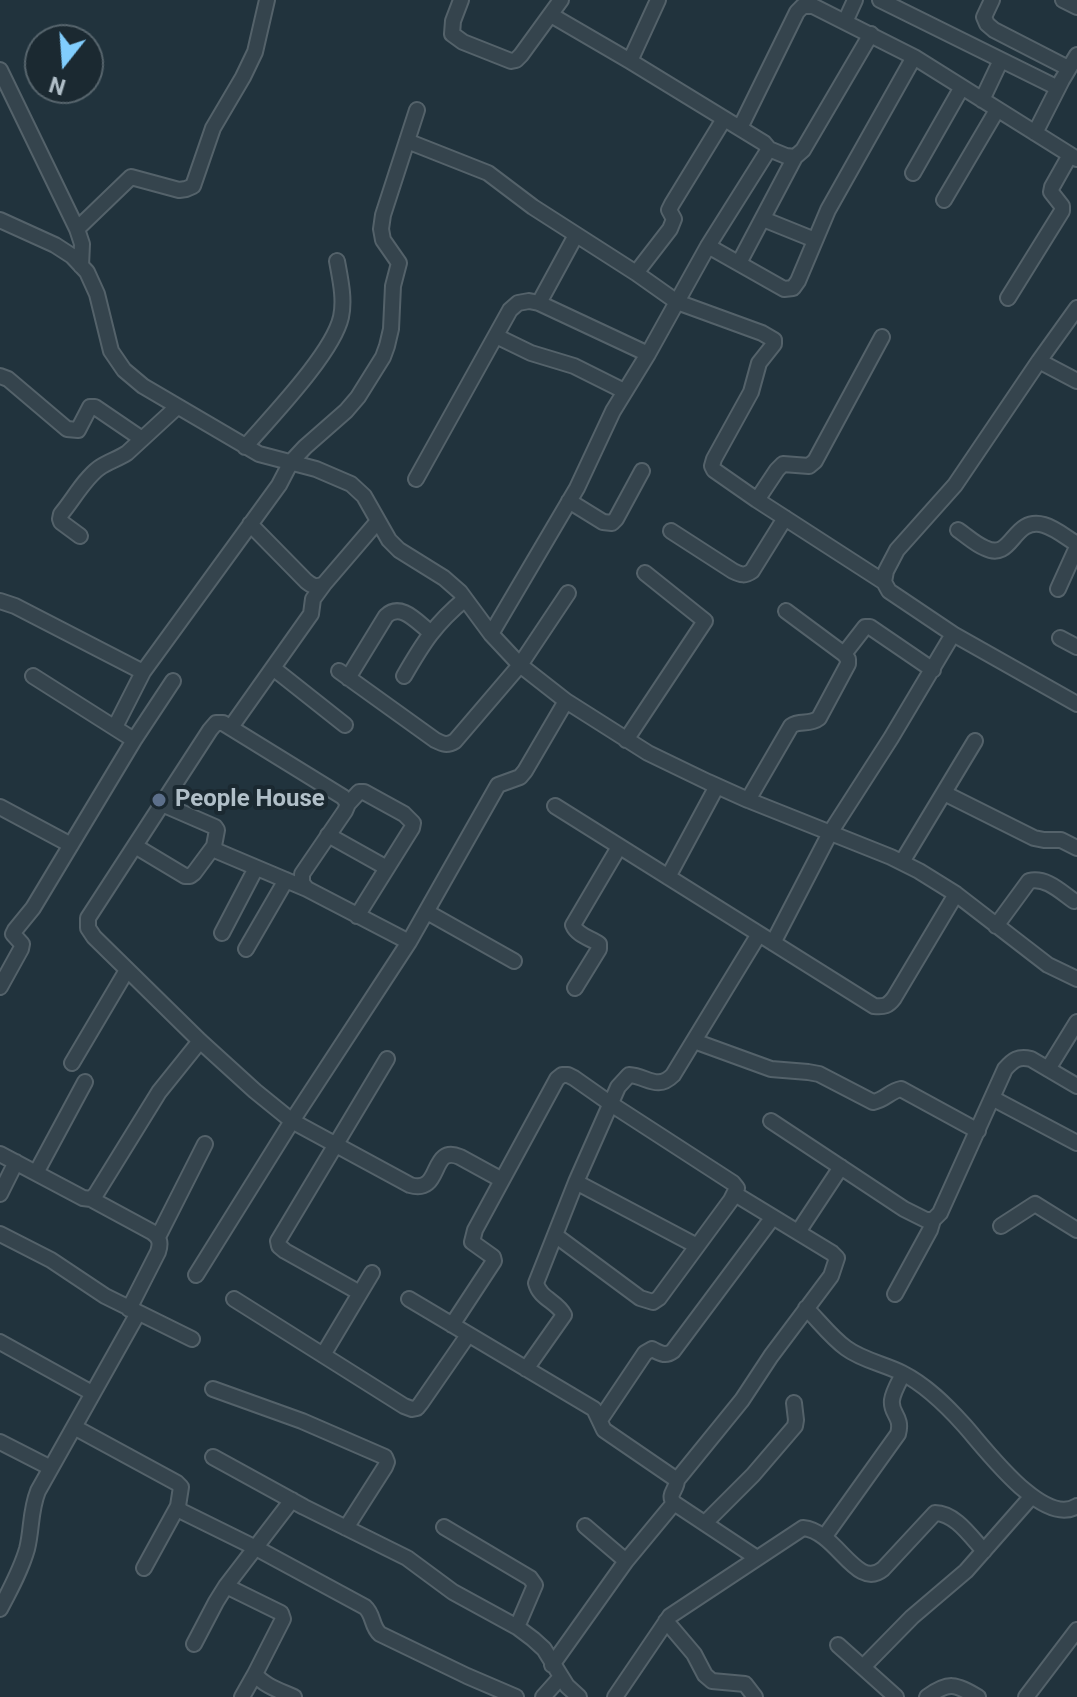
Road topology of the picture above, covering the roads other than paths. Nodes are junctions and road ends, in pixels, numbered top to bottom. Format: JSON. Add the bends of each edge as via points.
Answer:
{"nodes":[{"id":1,"x":267,"y":0,"type":"edge"},
{"id":2,"x":461,"y":0,"type":"edge"},
{"id":3,"x":561,"y":0,"type":"edge"},
{"id":4,"x":658,"y":0,"type":"edge"},
{"id":5,"x":855,"y":0,"type":"edge"},
{"id":6,"x":880,"y":0,"type":"edge"},
{"id":7,"x":992,"y":0,"type":"edge"},
{"id":8,"x":1063,"y":0,"type":"edge"},
{"id":9,"x":1077,"y":7,"type":"edge"},
{"id":10,"x":551,"y":15,"type":"junction"},
{"id":11,"x":845,"y":22,"type":"junction"},
{"id":12,"x":871,"y":34,"type":"junction"},
{"id":13,"x":914,"y":57,"type":"junction"},
{"id":14,"x":1001,"y":60,"type":"junction"},
{"id":15,"x":630,"y":61,"type":"junction"},
{"id":16,"x":1073,"y":62,"type":"edge"},
{"id":17,"x":0,"y":70,"type":"edge"},
{"id":18,"x":962,"y":87,"type":"junction"},
{"id":19,"x":1058,"y":88,"type":"junction"},
{"id":20,"x":982,"y":100,"type":"junction"},
{"id":21,"x":417,"y":110,"type":"dead end"},
{"id":22,"x":997,"y":110,"type":"junction"},
{"id":23,"x":724,"y":119,"type":"junction"},
{"id":24,"x":740,"y":128,"type":"junction"},
{"id":25,"x":1035,"y":133,"type":"junction"},
{"id":26,"x":407,"y":141,"type":"junction"},
{"id":27,"x":769,"y":149,"type":"junction"},
{"id":28,"x":795,"y":157,"type":"junction"},
{"id":29,"x":1074,"y":157,"type":"edge"},
{"id":30,"x":913,"y":173,"type":"dead end"},
{"id":31,"x":944,"y":200,"type":"dead end"},
{"id":32,"x":763,"y":219,"type":"junction"},
{"id":33,"x":0,"y":220,"type":"edge"},
{"id":34,"x":77,"y":229,"type":"junction"},
{"id":35,"x":576,"y":235,"type":"junction"},
{"id":36,"x":815,"y":240,"type":"junction"},
{"id":37,"x":708,"y":246,"type":"junction"},
{"id":38,"x":337,"y":261,"type":"dead end"},
{"id":39,"x":739,"y":263,"type":"junction"},
{"id":40,"x":81,"y":266,"type":"junction"},
{"id":41,"x":636,"y":273,"type":"junction"},
{"id":42,"x":1008,"y":298,"type":"dead end"},
{"id":43,"x":677,"y":302,"type":"junction"},
{"id":44,"x":539,"y":303,"type":"junction"},
{"id":45,"x":1076,"y":311,"type":"edge"},
{"id":46,"x":496,"y":336,"type":"junction"},
{"id":47,"x":882,"y":337,"type":"dead end"},
{"id":48,"x":648,"y":354,"type":"junction"},
{"id":49,"x":1039,"y":361,"type":"junction"},
{"id":50,"x":0,"y":376,"type":"edge"},
{"id":51,"x":1077,"y":381,"type":"edge"},
{"id":52,"x":624,"y":391,"type":"junction"},
{"id":53,"x":177,"y":407,"type":"junction"},
{"id":54,"x":142,"y":439,"type":"junction"},
{"id":55,"x":245,"y":447,"type":"junction"},
{"id":56,"x":291,"y":462,"type":"junction"},
{"id":57,"x":642,"y":471,"type":"dead end"},
{"id":58,"x":416,"y":479,"type":"dead end"},
{"id":59,"x":757,"y":500,"type":"junction"},
{"id":60,"x":569,"y":501,"type":"junction"},
{"id":61,"x":785,"y":518,"type":"junction"},
{"id":62,"x":378,"y":521,"type":"junction"},
{"id":63,"x":250,"y":524,"type":"junction"},
{"id":64,"x":958,"y":530,"type":"dead end"},
{"id":65,"x":671,"y":531,"type":"dead end"},
{"id":66,"x":80,"y":536,"type":"dead end"},
{"id":67,"x":1077,"y":545,"type":"edge"},
{"id":68,"x":645,"y":573,"type":"dead end"},
{"id":69,"x":884,"y":582,"type":"junction"},
{"id":70,"x":324,"y":584,"type":"junction"},
{"id":71,"x":1058,"y":589,"type":"dead end"},
{"id":72,"x":568,"y":593,"type":"dead end"},
{"id":73,"x":465,"y":599,"type":"junction"},
{"id":74,"x":0,"y":601,"type":"edge"},
{"id":75,"x":786,"y":611,"type":"dead end"},
{"id":76,"x":430,"y":632,"type":"junction"},
{"id":77,"x":491,"y":634,"type":"junction"},
{"id":78,"x":953,"y":634,"type":"junction"},
{"id":79,"x":1060,"y":638,"type":"dead end"},
{"id":80,"x":1077,"y":647,"type":"edge"},
{"id":81,"x":844,"y":654,"type":"junction"},
{"id":82,"x":520,"y":665,"type":"junction"},
{"id":83,"x":273,"y":668,"type":"junction"},
{"id":84,"x":933,"y":670,"type":"junction"},
{"id":85,"x":143,"y":672,"type":"junction"},
{"id":86,"x":33,"y":676,"type":"dead end"},
{"id":87,"x":404,"y":676,"type":"dead end"},
{"id":88,"x":173,"y":681,"type":"dead end"},
{"id":89,"x":566,"y":701,"type":"junction"},
{"id":90,"x":1077,"y":704,"type":"edge"},
{"id":91,"x":345,"y":725,"type":"dead end"},
{"id":92,"x":115,"y":727,"type":"junction"},
{"id":93,"x":231,"y":727,"type":"junction"},
{"id":94,"x":134,"y":740,"type":"junction"},
{"id":95,"x":626,"y":740,"type":"junction"},
{"id":96,"x":975,"y":741,"type":"dead end"},
{"id":97,"x":717,"y":786,"type":"junction"},
{"id":98,"x":944,"y":793,"type":"junction"},
{"id":99,"x":748,"y":800,"type":"junction"},
{"id":100,"x":162,"y":804,"type":"junction"},
{"id":101,"x":348,"y":804,"type":"junction"},
{"id":102,"x":555,"y":806,"type":"dead end"},
{"id":103,"x":0,"y":807,"type":"edge"},
{"id":104,"x":830,"y":833,"type":"junction"},
{"id":105,"x":328,"y":835,"type":"junction"},
{"id":106,"x":71,"y":845,"type":"junction"},
{"id":107,"x":135,"y":846,"type":"junction"},
{"id":108,"x":214,"y":846,"type":"junction"},
{"id":109,"x":619,"y":847,"type":"junction"},
{"id":110,"x":1077,"y":848,"type":"edge"},
{"id":111,"x":902,"y":862,"type":"junction"},
{"id":112,"x":256,"y":868,"type":"junction"},
{"id":113,"x":387,"y":868,"type":"junction"},
{"id":114,"x":668,"y":877,"type":"junction"},
{"id":115,"x":286,"y":880,"type":"junction"},
{"id":116,"x":307,"y":889,"type":"junction"},
{"id":117,"x":956,"y":894,"type":"junction"},
{"id":118,"x":1074,"y":901,"type":"dead end"},
{"id":119,"x":427,"y":912,"type":"junction"},
{"id":120,"x":357,"y":916,"type":"junction"},
{"id":121,"x":996,"y":926,"type":"junction"},
{"id":122,"x":222,"y":933,"type":"dead end"},
{"id":123,"x":759,"y":934,"type":"junction"},
{"id":124,"x":409,"y":942,"type":"junction"},
{"id":125,"x":773,"y":943,"type":"junction"},
{"id":126,"x":246,"y":949,"type":"dead end"},
{"id":127,"x":514,"y":961,"type":"dead end"},
{"id":128,"x":127,"y":970,"type":"junction"},
{"id":129,"x":1074,"y":973,"type":"edge"},
{"id":130,"x":0,"y":987,"type":"edge"},
{"id":131,"x":575,"y":988,"type":"dead end"},
{"id":132,"x":1077,"y":1022,"type":"edge"},
{"id":133,"x":200,"y":1041,"type":"junction"},
{"id":134,"x":694,"y":1041,"type":"junction"},
{"id":135,"x":387,"y":1059,"type":"dead end"},
{"id":136,"x":72,"y":1063,"type":"dead end"},
{"id":137,"x":1048,"y":1069,"type":"junction"},
{"id":138,"x":85,"y":1082,"type":"dead end"},
{"id":139,"x":1077,"y":1086,"type":"edge"},
{"id":140,"x":992,"y":1098,"type":"junction"},
{"id":141,"x":611,"y":1104,"type":"junction"},
{"id":142,"x":292,"y":1121,"type":"junction"},
{"id":143,"x":771,"y":1121,"type":"dead end"},
{"id":144,"x":978,"y":1131,"type":"junction"},
{"id":145,"x":1077,"y":1143,"type":"edge"},
{"id":146,"x":205,"y":1144,"type":"dead end"},
{"id":147,"x":334,"y":1144,"type":"junction"},
{"id":148,"x":0,"y":1154,"type":"edge"},
{"id":149,"x":16,"y":1162,"type":"junction"},
{"id":150,"x":841,"y":1167,"type":"junction"},
{"id":151,"x":36,"y":1173,"type":"junction"},
{"id":152,"x":502,"y":1180,"type":"junction"},
{"id":153,"x":576,"y":1182,"type":"junction"},
{"id":154,"x":0,"y":1194,"type":"edge"},
{"id":155,"x":735,"y":1194,"type":"junction"},
{"id":156,"x":91,"y":1199,"type":"junction"},
{"id":157,"x":773,"y":1217,"type":"junction"},
{"id":158,"x":933,"y":1220,"type":"junction"},
{"id":159,"x":1001,"y":1226,"type":"dead end"},
{"id":160,"x":1077,"y":1230,"type":"edge"},
{"id":161,"x":798,"y":1232,"type":"junction"},
{"id":162,"x":0,"y":1234,"type":"edge"},
{"id":163,"x":555,"y":1235,"type":"junction"},
{"id":164,"x":158,"y":1237,"type":"junction"},
{"id":165,"x":697,"y":1246,"type":"junction"},
{"id":166,"x":372,"y":1273,"type":"dead end"},
{"id":167,"x":196,"y":1275,"type":"dead end"},
{"id":168,"x":360,"y":1293,"type":"junction"},
{"id":169,"x":895,"y":1294,"type":"dead end"},
{"id":170,"x":234,"y":1299,"type":"dead end"},
{"id":171,"x":409,"y":1299,"type":"dead end"},
{"id":172,"x":806,"y":1308,"type":"junction"},
{"id":173,"x":133,"y":1311,"type":"junction"},
{"id":174,"x":452,"y":1325,"type":"junction"},
{"id":175,"x":468,"y":1335,"type":"junction"},
{"id":176,"x":192,"y":1339,"type":"dead end"},
{"id":177,"x":0,"y":1342,"type":"edge"},
{"id":178,"x":323,"y":1355,"type":"junction"},
{"id":179,"x":526,"y":1369,"type":"junction"},
{"id":180,"x":903,"y":1374,"type":"junction"},
{"id":181,"x":213,"y":1389,"type":"dead end"},
{"id":182,"x":92,"y":1393,"type":"junction"},
{"id":183,"x":794,"y":1403,"type":"dead end"},
{"id":184,"x":600,"y":1420,"type":"junction"},
{"id":185,"x":74,"y":1427,"type":"junction"},
{"id":186,"x":0,"y":1442,"type":"edge"},
{"id":187,"x":213,"y":1457,"type":"dead end"},
{"id":188,"x":51,"y":1468,"type":"junction"},
{"id":189,"x":677,"y":1480,"type":"junction"},
{"id":190,"x":1032,"y":1496,"type":"junction"},
{"id":191,"x":292,"y":1500,"type":"junction"},
{"id":192,"x":674,"y":1503,"type":"junction"},
{"id":193,"x":178,"y":1506,"type":"junction"},
{"id":194,"x":1077,"y":1506,"type":"edge"},
{"id":195,"x":705,"y":1523,"type":"junction"},
{"id":196,"x":585,"y":1526,"type":"dead end"},
{"id":197,"x":444,"y":1527,"type":"dead end"},
{"id":198,"x":346,"y":1528,"type":"junction"},
{"id":199,"x":825,"y":1536,"type":"junction"},
{"id":200,"x":256,"y":1548,"type":"junction"},
{"id":201,"x":984,"y":1551,"type":"junction"},
{"id":202,"x":757,"y":1558,"type":"junction"},
{"id":203,"x":626,"y":1561,"type":"junction"},
{"id":204,"x":144,"y":1568,"type":"dead end"},
{"id":205,"x":226,"y":1586,"type":"junction"},
{"id":206,"x":0,"y":1609,"type":"edge"},
{"id":207,"x":666,"y":1621,"type":"junction"},
{"id":208,"x":517,"y":1627,"type":"junction"},
{"id":209,"x":1076,"y":1634,"type":"edge"},
{"id":210,"x":194,"y":1644,"type":"dead end"},
{"id":211,"x":838,"y":1645,"type":"dead end"},
{"id":212,"x":863,"y":1667,"type":"junction"},
{"id":213,"x":556,"y":1671,"type":"junction"},
{"id":214,"x":255,"y":1674,"type":"junction"},
{"id":215,"x":242,"y":1697,"type":"edge"},
{"id":216,"x":294,"y":1697,"type":"edge"},
{"id":217,"x":516,"y":1697,"type":"edge"},
{"id":218,"x":543,"y":1697,"type":"edge"},
{"id":219,"x":579,"y":1697,"type":"edge"},
{"id":220,"x":615,"y":1697,"type":"edge"},
{"id":221,"x":755,"y":1697,"type":"edge"},
{"id":222,"x":896,"y":1697,"type":"edge"},
{"id":223,"x":927,"y":1697,"type":"edge"},
{"id":224,"x":978,"y":1697,"type":"edge"},
{"id":225,"x":1026,"y":1697,"type":"edge"}],
"edges":[{"from":1,"to":34,"type":"street","via":[[255,52],[213,128],[193,186],[179,190],[131,177]]},
{"from":2,"to":10,"type":"street","via":[[452,34],[511,61]]},
{"from":3,"to":10,"type":"street"},
{"from":4,"to":15,"type":"street"},
{"from":5,"to":11,"type":"street"},
{"from":6,"to":14,"type":"street"},
{"from":7,"to":16,"type":"street","via":[[984,17],[994,30]]},
{"from":8,"to":9,"type":"street"},
{"from":10,"to":15,"type":"street"},
{"from":11,"to":12,"type":"street"},
{"from":11,"to":24,"type":"street","via":[[813,6],[797,12]]},
{"from":12,"to":13,"type":"street"},
{"from":12,"to":28,"type":"street"},
{"from":13,"to":18,"type":"street"},
{"from":13,"to":36,"type":"street"},
{"from":14,"to":19,"type":"street"},
{"from":14,"to":20,"type":"street"},
{"from":15,"to":23,"type":"street"},
{"from":16,"to":19,"type":"street"},
{"from":17,"to":34,"type":"street"},
{"from":18,"to":20,"type":"street"},
{"from":18,"to":30,"type":"street"},
{"from":19,"to":25,"type":"street"},
{"from":20,"to":22,"type":"street"},
{"from":21,"to":26,"type":"street"},
{"from":22,"to":25,"type":"street"},
{"from":22,"to":31,"type":"street"},
{"from":23,"to":24,"type":"street"},
{"from":23,"to":41,"type":"street","via":[[669,210],[673,223]]},
{"from":24,"to":27,"type":"street"},
{"from":25,"to":29,"type":"street"},
{"from":26,"to":35,"type":"street","via":[[488,173]]},
{"from":26,"to":56,"type":"street","via":[[381,229],[399,263],[387,346],[358,397]]},
{"from":27,"to":28,"type":"street"},
{"from":27,"to":37,"type":"street"},
{"from":28,"to":32,"type":"street"},
{"from":29,"to":42,"type":"street","via":[[1052,187],[1062,211]]},
{"from":32,"to":36,"type":"street"},
{"from":32,"to":39,"type":"street"},
{"from":33,"to":40,"type":"street","via":[[55,245]]},
{"from":34,"to":40,"type":"street"},
{"from":35,"to":41,"type":"street"},
{"from":35,"to":44,"type":"street"},
{"from":36,"to":39,"type":"street","via":[[793,288],[784,289]]},
{"from":37,"to":39,"type":"street"},
{"from":37,"to":43,"type":"street"},
{"from":38,"to":55,"type":"street","via":[[343,303],[339,326],[316,363]]},
{"from":40,"to":53,"type":"street","via":[[97,294],[111,351],[124,370]]},
{"from":41,"to":43,"type":"street"},
{"from":43,"to":48,"type":"street"},
{"from":43,"to":59,"type":"street","via":[[774,340],[712,466]]},
{"from":44,"to":46,"type":"street","via":[[518,303]]},
{"from":44,"to":48,"type":"street"},
{"from":45,"to":49,"type":"street"},
{"from":46,"to":52,"type":"street"},
{"from":46,"to":58,"type":"street"},
{"from":47,"to":59,"type":"street","via":[[815,461],[809,466],[783,464]]},
{"from":48,"to":52,"type":"street"},
{"from":49,"to":51,"type":"street"},
{"from":49,"to":69,"type":"street","via":[[955,485],[897,550]]},
{"from":50,"to":54,"type":"street","via":[[67,429],[78,430],[90,407],[95,407]]},
{"from":52,"to":60,"type":"street"},
{"from":53,"to":54,"type":"street"},
{"from":53,"to":55,"type":"street"},
{"from":54,"to":66,"type":"street","via":[[93,473],[61,514],[61,522]]},
{"from":55,"to":56,"type":"street"},
{"from":56,"to":62,"type":"street","via":[[351,484]]},
{"from":56,"to":63,"type":"street"},
{"from":57,"to":60,"type":"street","via":[[612,523]]},
{"from":59,"to":61,"type":"street"},
{"from":60,"to":77,"type":"street"},
{"from":61,"to":65,"type":"street","via":[[746,575]]},
{"from":61,"to":69,"type":"street"},
{"from":62,"to":70,"type":"street"},
{"from":62,"to":73,"type":"street","via":[[399,550],[444,578]]},
{"from":63,"to":70,"type":"street","via":[[306,581]]},
{"from":63,"to":85,"type":"street"},
{"from":64,"to":67,"type":"street","via":[[995,551],[1025,525],[1034,524],[1046,525]]},
{"from":67,"to":71,"type":"street"},
{"from":68,"to":95,"type":"street","via":[[705,621]]},
{"from":69,"to":78,"type":"street","via":[[889,591]]},
{"from":70,"to":83,"type":"street","via":[[313,599],[311,614]]},
{"from":72,"to":82,"type":"street"},
{"from":73,"to":76,"type":"street"},
{"from":73,"to":77,"type":"street"},
{"from":74,"to":85,"type":"street"},
{"from":75,"to":81,"type":"street"},
{"from":76,"to":82,"type":"street","via":[[403,611],[391,611],[344,675],[442,744],[455,741]]},
{"from":76,"to":87,"type":"street"},
{"from":77,"to":82,"type":"street"},
{"from":78,"to":84,"type":"street"},
{"from":78,"to":90,"type":"street"},
{"from":79,"to":80,"type":"street"},
{"from":81,"to":84,"type":"street","via":[[870,627]]},
{"from":81,"to":99,"type":"street","via":[[848,664],[819,718],[791,726]]},
{"from":82,"to":89,"type":"street"},
{"from":83,"to":91,"type":"street"},
{"from":83,"to":93,"type":"street"},
{"from":84,"to":104,"type":"street"},
{"from":85,"to":92,"type":"street"},
{"from":86,"to":92,"type":"street"},
{"from":88,"to":94,"type":"street"},
{"from":89,"to":95,"type":"street"},
{"from":89,"to":119,"type":"street","via":[[525,771],[498,785]]},
{"from":92,"to":94,"type":"street"},
{"from":93,"to":100,"type":"street","via":[[216,723]]},
{"from":93,"to":101,"type":"street"},
{"from":94,"to":106,"type":"street"},
{"from":95,"to":97,"type":"street"},
{"from":96,"to":98,"type":"street"},
{"from":97,"to":99,"type":"street"},
{"from":97,"to":114,"type":"street"},
{"from":98,"to":110,"type":"street","via":[[1034,838],[1061,840]]},
{"from":98,"to":111,"type":"street"},
{"from":99,"to":104,"type":"street"},
{"from":100,"to":107,"type":"street"},
{"from":100,"to":108,"type":"street","via":[[215,827]]},
{"from":101,"to":105,"type":"street"},
{"from":101,"to":113,"type":"street","via":[[364,792],[413,823]]},
{"from":102,"to":109,"type":"street"},
{"from":103,"to":106,"type":"street"},
{"from":104,"to":111,"type":"street"},
{"from":104,"to":125,"type":"street"},
{"from":105,"to":113,"type":"street"},
{"from":105,"to":116,"type":"street","via":[[302,874]]},
{"from":106,"to":130,"type":"street","via":[[15,930],[21,949]]},
{"from":107,"to":108,"type":"street","via":[[185,876],[194,873]]},
{"from":107,"to":128,"type":"street","via":[[88,918],[94,937]]},
{"from":108,"to":112,"type":"street"},
{"from":109,"to":114,"type":"street"},
{"from":109,"to":131,"type":"street","via":[[573,925],[599,944]]},
{"from":111,"to":117,"type":"street"},
{"from":112,"to":115,"type":"street"},
{"from":112,"to":122,"type":"street"},
{"from":113,"to":120,"type":"street"},
{"from":114,"to":123,"type":"street"},
{"from":115,"to":116,"type":"street"},
{"from":115,"to":126,"type":"street"},
{"from":116,"to":120,"type":"street"},
{"from":117,"to":121,"type":"street"},
{"from":117,"to":125,"type":"street","via":[[894,998],[883,1007]]},
{"from":118,"to":121,"type":"street","via":[[1033,879]]},
{"from":119,"to":124,"type":"street"},
{"from":119,"to":127,"type":"street"},
{"from":120,"to":124,"type":"street"},
{"from":121,"to":129,"type":"street","via":[[1048,965]]},
{"from":123,"to":125,"type":"street"},
{"from":123,"to":134,"type":"street"},
{"from":124,"to":142,"type":"street"},
{"from":128,"to":133,"type":"street"},
{"from":128,"to":136,"type":"street"},
{"from":132,"to":137,"type":"street"},
{"from":133,"to":142,"type":"street"},
{"from":133,"to":156,"type":"street","via":[[159,1092]]},
{"from":134,"to":141,"type":"street","via":[[667,1081],[660,1084],[629,1075]]},
{"from":134,"to":144,"type":"street","via":[[771,1069],[819,1074],[873,1102],[901,1089]]},
{"from":135,"to":147,"type":"street"},
{"from":137,"to":139,"type":"street"},
{"from":137,"to":140,"type":"street","via":[[1031,1059],[1014,1059]]},
{"from":138,"to":151,"type":"street"},
{"from":140,"to":144,"type":"street"},
{"from":140,"to":145,"type":"street"},
{"from":141,"to":152,"type":"street","via":[[562,1075]]},
{"from":141,"to":153,"type":"street"},
{"from":141,"to":155,"type":"street","via":[[733,1183]]},
{"from":142,"to":147,"type":"street"},
{"from":142,"to":167,"type":"street"},
{"from":143,"to":150,"type":"street"},
{"from":144,"to":158,"type":"street"},
{"from":146,"to":164,"type":"street"},
{"from":147,"to":152,"type":"street","via":[[419,1187],[431,1180],[441,1159],[453,1154]]},
{"from":147,"to":168,"type":"street","via":[[278,1241],[285,1251]]},
{"from":148,"to":149,"type":"street"},
{"from":149,"to":151,"type":"street"},
{"from":149,"to":154,"type":"street"},
{"from":150,"to":158,"type":"street","via":[[904,1209]]},
{"from":150,"to":161,"type":"street"},
{"from":151,"to":156,"type":"street"},
{"from":152,"to":174,"type":"street","via":[[472,1237],[494,1261]]},
{"from":153,"to":163,"type":"street"},
{"from":153,"to":165,"type":"street"},
{"from":155,"to":157,"type":"street"},
{"from":155,"to":165,"type":"street"},
{"from":156,"to":164,"type":"street"},
{"from":157,"to":161,"type":"street"},
{"from":157,"to":184,"type":"street","via":[[673,1351],[645,1353]]},
{"from":158,"to":169,"type":"street"},
{"from":159,"to":160,"type":"street","via":[[1035,1204]]},
{"from":161,"to":172,"type":"street","via":[[837,1258],[831,1276]]},
{"from":162,"to":173,"type":"street"},
{"from":163,"to":165,"type":"street","via":[[653,1302]]},
{"from":163,"to":179,"type":"street","via":[[536,1283],[564,1315]]},
{"from":164,"to":173,"type":"street","via":[[161,1245]]},
{"from":166,"to":168,"type":"street"},
{"from":168,"to":178,"type":"street"},
{"from":170,"to":178,"type":"street"},
{"from":171,"to":174,"type":"street"},
{"from":172,"to":180,"type":"street","via":[[845,1347]]},
{"from":172,"to":189,"type":"street"},
{"from":173,"to":176,"type":"street"},
{"from":173,"to":182,"type":"street"},
{"from":174,"to":175,"type":"street"},
{"from":175,"to":178,"type":"street","via":[[412,1409]]},
{"from":175,"to":179,"type":"street"},
{"from":177,"to":182,"type":"street"},
{"from":179,"to":184,"type":"street","via":[[588,1404]]},
{"from":180,"to":190,"type":"street","via":[[947,1407]]},
{"from":180,"to":199,"type":"street","via":[[892,1401],[898,1434]]},
{"from":181,"to":198,"type":"street","via":[[385,1457],[385,1467]]},
{"from":182,"to":185,"type":"street"},
{"from":183,"to":195,"type":"street","via":[[795,1426]]},
{"from":184,"to":189,"type":"street","via":[[604,1430]]},
{"from":185,"to":188,"type":"street"},
{"from":185,"to":193,"type":"street","via":[[177,1483]]},
{"from":186,"to":188,"type":"street"},
{"from":187,"to":191,"type":"street"},
{"from":188,"to":206,"type":"street","via":[[33,1504],[22,1565]]},
{"from":189,"to":192,"type":"street","via":[[671,1495]]},
{"from":190,"to":194,"type":"street","via":[[1047,1507]]},
{"from":190,"to":201,"type":"street"},
{"from":191,"to":198,"type":"street"},
{"from":191,"to":200,"type":"street"},
{"from":192,"to":195,"type":"street"},
{"from":192,"to":203,"type":"street"},
{"from":193,"to":200,"type":"street"},
{"from":193,"to":204,"type":"street"},
{"from":195,"to":202,"type":"street"},
{"from":196,"to":203,"type":"street"},
{"from":197,"to":208,"type":"street","via":[[530,1578],[535,1585]]},
{"from":198,"to":208,"type":"street","via":[[407,1558],[453,1592]]},
{"from":199,"to":201,"type":"street","via":[[868,1575],[883,1569],[935,1513],[955,1520]]},
{"from":199,"to":202,"type":"street","via":[[803,1528]]},
{"from":200,"to":205,"type":"street"},
{"from":200,"to":217,"type":"street","via":[[365,1607],[380,1634]]},
{"from":201,"to":212,"type":"street"},
{"from":202,"to":207,"type":"street"},
{"from":203,"to":213,"type":"street"},
{"from":205,"to":210,"type":"street"},
{"from":205,"to":214,"type":"street","via":[[281,1613],[283,1619]]},
{"from":207,"to":220,"type":"street"},
{"from":207,"to":221,"type":"street","via":[[712,1681],[745,1684]]},
{"from":208,"to":213,"type":"street","via":[[544,1649]]},
{"from":209,"to":225,"type":"street"},
{"from":211,"to":212,"type":"street"},
{"from":212,"to":222,"type":"street"},
{"from":213,"to":218,"type":"street"},
{"from":213,"to":219,"type":"street"},
{"from":214,"to":215,"type":"street"},
{"from":214,"to":216,"type":"street"},
{"from":223,"to":224,"type":"street","via":[[950,1685]]}]}
